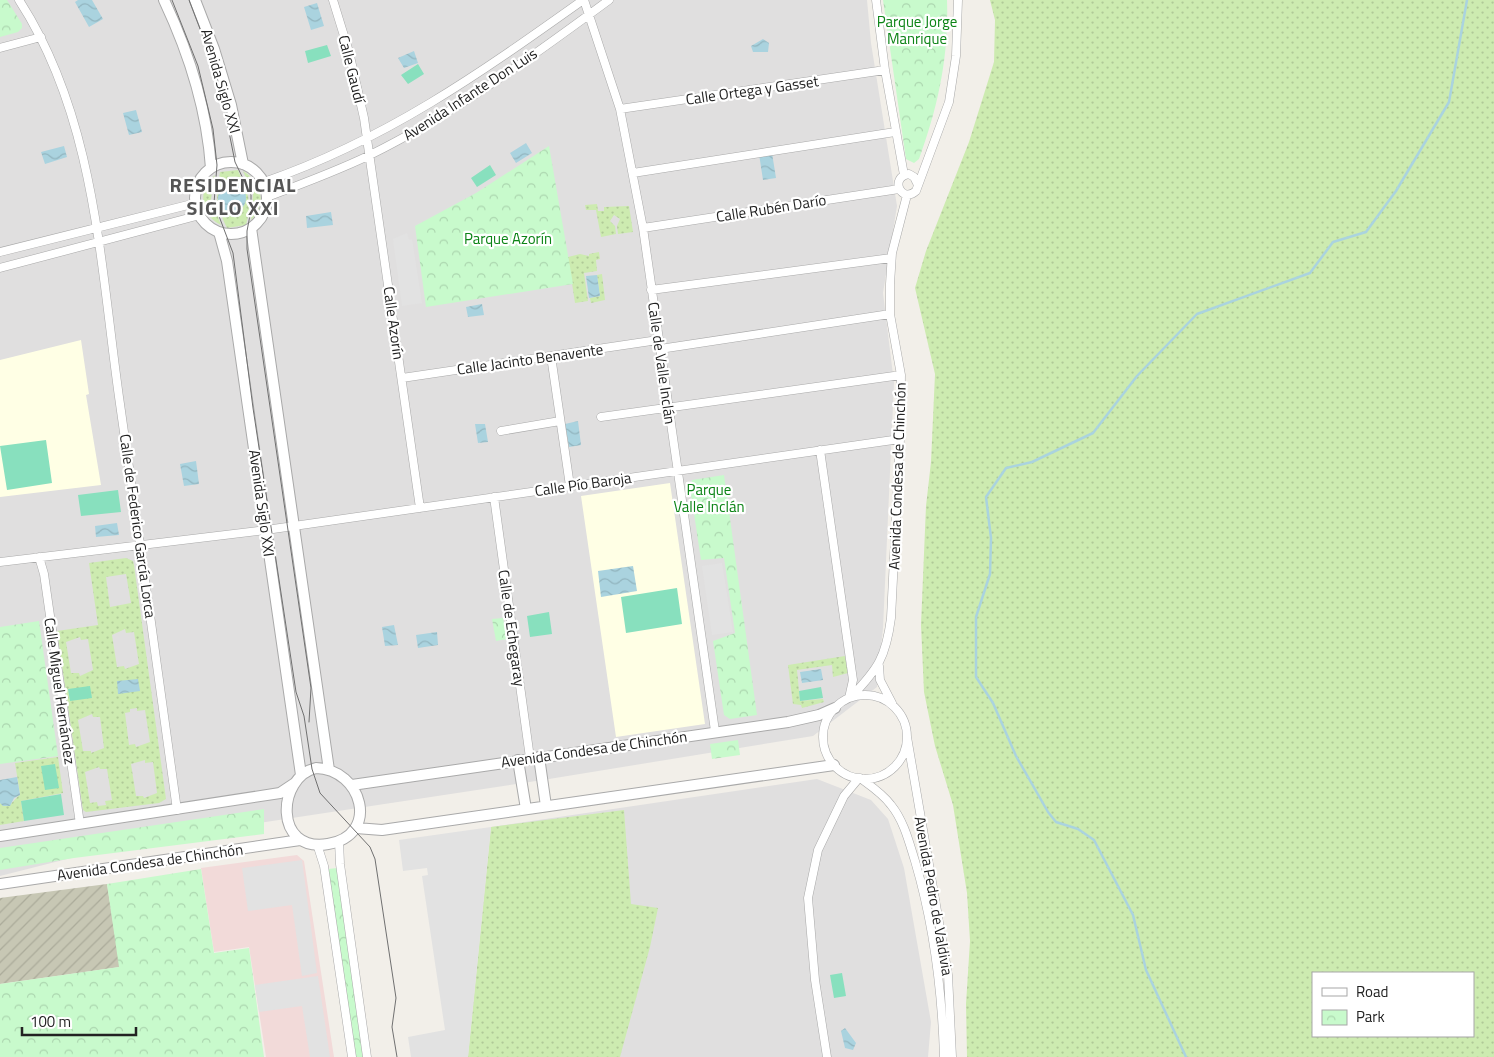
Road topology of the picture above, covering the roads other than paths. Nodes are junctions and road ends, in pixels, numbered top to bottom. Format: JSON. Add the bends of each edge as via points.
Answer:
{"nodes":[{"id":1,"x":19,"y":0,"type":"edge"},
{"id":2,"x":164,"y":0,"type":"edge"},
{"id":3,"x":195,"y":0,"type":"edge"},
{"id":4,"x":333,"y":0,"type":"edge"},
{"id":5,"x":584,"y":0,"type":"edge"},
{"id":6,"x":609,"y":0,"type":"edge"},
{"id":7,"x":876,"y":0,"type":"edge"},
{"id":8,"x":958,"y":0,"type":"edge"},
{"id":9,"x":590,"y":15,"type":"junction"},
{"id":10,"x":41,"y":37,"type":"junction"},
{"id":11,"x":0,"y":48,"type":"edge"},
{"id":12,"x":885,"y":70,"type":"junction"},
{"id":13,"x":620,"y":109,"type":"junction"},
{"id":14,"x":895,"y":132,"type":"junction"},
{"id":15,"x":367,"y":138,"type":"junction"},
{"id":16,"x":370,"y":155,"type":"junction"},
{"id":17,"x":243,"y":164,"type":"junction"},
{"id":18,"x":926,"y":167,"type":"junction"},
{"id":19,"x":211,"y":168,"type":"junction"},
{"id":20,"x":633,"y":173,"type":"junction"},
{"id":21,"x":908,"y":175,"type":"junction"},
{"id":22,"x":264,"y":182,"type":"junction"},
{"id":23,"x":918,"y":185,"type":"junction"},
{"id":24,"x":899,"y":189,"type":"junction"},
{"id":25,"x":907,"y":195,"type":"junction"},
{"id":26,"x":268,"y":197,"type":"junction"},
{"id":27,"x":196,"y":203,"type":"junction"},
{"id":28,"x":200,"y":215,"type":"junction"},
{"id":29,"x":96,"y":228,"type":"junction"},
{"id":30,"x":251,"y":228,"type":"junction"},
{"id":31,"x":643,"y":228,"type":"junction"},
{"id":32,"x":219,"y":232,"type":"junction"},
{"id":33,"x":98,"y":243,"type":"junction"},
{"id":34,"x":0,"y":252,"type":"edge"},
{"id":35,"x":892,"y":258,"type":"junction"},
{"id":36,"x":0,"y":268,"type":"edge"},
{"id":37,"x":651,"y":290,"type":"junction"},
{"id":38,"x":890,"y":314,"type":"junction"},
{"id":39,"x":659,"y":344,"type":"junction"},
{"id":40,"x":551,"y":356,"type":"junction"},
{"id":41,"x":901,"y":375,"type":"junction"},
{"id":42,"x":402,"y":378,"type":"junction"},
{"id":43,"x":668,"y":408,"type":"junction"},
{"id":44,"x":601,"y":417,"type":"dead end"},
{"id":45,"x":560,"y":422,"type":"junction"},
{"id":46,"x":501,"y":431,"type":"dead end"},
{"id":47,"x":900,"y":439,"type":"junction"},
{"id":48,"x":820,"y":450,"type":"junction"},
{"id":49,"x":678,"y":472,"type":"junction"},
{"id":50,"x":570,"y":486,"type":"junction"},
{"id":51,"x":494,"y":497,"type":"junction"},
{"id":52,"x":420,"y":508,"type":"junction"},
{"id":53,"x":294,"y":526,"type":"junction"},
{"id":54,"x":266,"y":530,"type":"junction"},
{"id":55,"x":140,"y":546,"type":"junction"},
{"id":56,"x":39,"y":557,"type":"junction"},
{"id":57,"x":0,"y":562,"type":"edge"},
{"id":58,"x":879,"y":666,"type":"junction"},
{"id":59,"x":850,"y":698,"type":"junction"},
{"id":60,"x":835,"y":708,"type":"junction"},
{"id":61,"x":896,"y":708,"type":"junction"},
{"id":62,"x":715,"y":732,"type":"junction"},
{"id":63,"x":907,"y":737,"type":"junction"},
{"id":64,"x":535,"y":758,"type":"junction"},
{"id":65,"x":518,"y":760,"type":"junction"},
{"id":66,"x":834,"y":765,"type":"junction"},
{"id":67,"x":329,"y":770,"type":"junction"},
{"id":68,"x":843,"y":772,"type":"junction"},
{"id":69,"x":859,"y":778,"type":"junction"},
{"id":70,"x":298,"y":779,"type":"junction"},
{"id":71,"x":352,"y":785,"type":"junction"},
{"id":72,"x":844,"y":796,"type":"junction"},
{"id":73,"x":546,"y":806,"type":"junction"},
{"id":74,"x":526,"y":809,"type":"junction"},
{"id":75,"x":177,"y":810,"type":"junction"},
{"id":76,"x":80,"y":824,"type":"junction"},
{"id":77,"x":356,"y":828,"type":"junction"},
{"id":78,"x":0,"y":836,"type":"edge"},
{"id":79,"x":300,"y":840,"type":"junction"},
{"id":80,"x":339,"y":841,"type":"junction"},
{"id":81,"x":317,"y":844,"type":"junction"},
{"id":82,"x":0,"y":884,"type":"edge"},
{"id":83,"x":352,"y":1057,"type":"edge"},
{"id":84,"x":367,"y":1057,"type":"edge"},
{"id":85,"x":827,"y":1057,"type":"edge"},
{"id":86,"x":944,"y":1057,"type":"edge"},
{"id":87,"x":952,"y":1057,"type":"edge"}],
"edges":[{"from":1,"to":10,"type":"street","name":"Calle de Federico García Lorca"},
{"from":2,"to":19,"type":"street","name":"Avenida Siglo XXI","via":[[196,82],[209,140]]},
{"from":3,"to":17,"type":"street","name":"Avenida Siglo XXI","via":[[228,96]]},
{"from":4,"to":15,"type":"street","name":"Calle Gaudí","via":[[356,80]]},
{"from":5,"to":9,"type":"street","name":"Calle de Valle Inclán"},
{"from":5,"to":15,"type":"street","name":"Avenida Infante Don Luis","via":[[442,97]]},
{"from":6,"to":9,"type":"street","name":"Avenida Infante Don Luis"},
{"from":7,"to":12,"type":"street"},
{"from":8,"to":18,"type":"street","via":[[956,56],[949,102]]},
{"from":9,"to":13,"type":"street","name":"Calle de Valle Inclán"},
{"from":9,"to":16,"type":"street","name":"Avenida Infante Don Luis","via":[[464,101]]},
{"from":10,"to":11,"type":"street"},
{"from":10,"to":29,"type":"street","name":"Calle de Federico García Lorca","via":[[71,106]]},
{"from":12,"to":13,"type":"street","name":"Calle Ortega y Gasset"},
{"from":12,"to":14,"type":"street"},
{"from":13,"to":20,"type":"street","name":"Calle de Valle Inclán"},
{"from":14,"to":20,"type":"street"},
{"from":14,"to":21,"type":"street"},
{"from":15,"to":16,"type":"street","name":"Calle Azorín"},
{"from":15,"to":22,"type":"street","name":"Avenida Infante Don Luis"},
{"from":16,"to":26,"type":"street","name":"Avenida Infante Don Luis"},
{"from":16,"to":42,"type":"street","name":"Calle Azorín"},
{"from":17,"to":19,"type":"street","via":[[226,162]]},
{"from":17,"to":22,"type":"street"},
{"from":18,"to":21,"type":"street"},
{"from":18,"to":23,"type":"street"},
{"from":19,"to":27,"type":"street","via":[[199,183]]},
{"from":20,"to":31,"type":"street","name":"Calle de Valle Inclán"},
{"from":21,"to":23,"type":"street"},
{"from":21,"to":24,"type":"street","via":[[898,182]]},
{"from":22,"to":26,"type":"street"},
{"from":23,"to":25,"type":"street","via":[[916,191]]},
{"from":24,"to":25,"type":"street"},
{"from":24,"to":31,"type":"street","name":"Calle Rubén Darío"},
{"from":25,"to":35,"type":"street","name":"Avenida Condesa de Chinchón"},
{"from":26,"to":30,"type":"street","via":[[263,215]]},
{"from":27,"to":28,"type":"street"},
{"from":27,"to":29,"type":"street"},
{"from":28,"to":32,"type":"street"},
{"from":28,"to":33,"type":"street"},
{"from":29,"to":33,"type":"street","name":"Calle de Federico García Lorca"},
{"from":29,"to":34,"type":"street"},
{"from":30,"to":32,"type":"street","via":[[237,234]]},
{"from":30,"to":53,"type":"street","name":"Avenida Siglo XXI"},
{"from":31,"to":37,"type":"street","name":"Calle de Valle Inclán"},
{"from":32,"to":54,"type":"street","name":"Avenida Siglo XXI","via":[[227,260]]},
{"from":33,"to":36,"type":"street"},
{"from":33,"to":55,"type":"street","name":"Calle de Federico García Lorca"},
{"from":35,"to":37,"type":"street"},
{"from":35,"to":38,"type":"street","name":"Avenida Condesa de Chinchón"},
{"from":37,"to":39,"type":"street","name":"Calle de Valle Inclán"},
{"from":38,"to":39,"type":"street","name":"Calle Jacinto Benavente"},
{"from":38,"to":41,"type":"street","name":"Avenida Condesa de Chinchón"},
{"from":39,"to":40,"type":"street","name":"Calle Jacinto Benavente"},
{"from":39,"to":43,"type":"street","name":"Calle de Valle Inclán"},
{"from":40,"to":42,"type":"street","name":"Calle Jacinto Benavente"},
{"from":40,"to":45,"type":"street"},
{"from":41,"to":43,"type":"street","name":"Avenida Condesa de Chinchón"},
{"from":41,"to":47,"type":"street","name":"Avenida Condesa de Chinchón"},
{"from":42,"to":52,"type":"street","name":"Calle Azorín"},
{"from":43,"to":44,"type":"street","name":"Avenida Condesa de Chinchón"},
{"from":43,"to":49,"type":"street","name":"Calle de Valle Inclán"},
{"from":45,"to":46,"type":"street"},
{"from":45,"to":50,"type":"street"},
{"from":47,"to":48,"type":"street","name":"Calle Pío Baroja"},
{"from":47,"to":58,"type":"street","name":"Avenida Condesa de Chinchón","via":[[891,618]]},
{"from":48,"to":49,"type":"street","name":"Calle Pío Baroja"},
{"from":48,"to":59,"type":"street","via":[[852,680]]},
{"from":49,"to":50,"type":"street","name":"Calle Pío Baroja"},
{"from":49,"to":62,"type":"street","name":"Calle de Valle Inclán"},
{"from":50,"to":51,"type":"street","name":"Calle Pío Baroja"},
{"from":51,"to":52,"type":"street","name":"Calle Pío Baroja"},
{"from":51,"to":64,"type":"street","name":"Calle de Echegaray"},
{"from":52,"to":53,"type":"street","name":"Calle Pío Baroja"},
{"from":53,"to":54,"type":"street","name":"Calle Pío Baroja"},
{"from":53,"to":67,"type":"street","name":"Avenida Siglo XXI"},
{"from":54,"to":55,"type":"street","name":"Calle Pío Baroja"},
{"from":54,"to":70,"type":"street","name":"Avenida Siglo XXI"},
{"from":55,"to":56,"type":"street","name":"Calle Pío Baroja"},
{"from":55,"to":75,"type":"street","name":"Calle de Federico García Lorca"},
{"from":56,"to":57,"type":"street","name":"Calle Pío Baroja"},
{"from":56,"to":76,"type":"street","name":"Calle Miguel Hernández"},
{"from":58,"to":59,"type":"street","name":"Avenida Condesa de Chinchón"},
{"from":58,"to":61,"type":"street","via":[[880,680]]},
{"from":59,"to":60,"type":"street"},
{"from":59,"to":61,"type":"street","via":[[870,695]]},
{"from":60,"to":62,"type":"street","name":"Avenida Condesa de Chinchón","via":[[788,722]]},
{"from":60,"to":66,"type":"street","via":[[827,720],[824,734],[825,749]]},
{"from":61,"to":63,"type":"street","via":[[904,721]]},
{"from":62,"to":64,"type":"street","name":"Avenida Condesa de Chinchón"},
{"from":63,"to":69,"type":"street","via":[[904,752],[895,766],[882,775]]},
{"from":63,"to":87,"type":"street","name":"Avenida Pedro de Valdivia","via":[[948,975]]},
{"from":64,"to":65,"type":"street","name":"Avenida Condesa de Chinchón"},
{"from":64,"to":73,"type":"street"},
{"from":65,"to":71,"type":"street","name":"Avenida Condesa de Chinchón"},
{"from":65,"to":74,"type":"street"},
{"from":66,"to":68,"type":"street"},
{"from":66,"to":73,"type":"street"},
{"from":67,"to":70,"type":"street","via":[[316,768]]},
{"from":67,"to":71,"type":"street"},
{"from":68,"to":69,"type":"street"},
{"from":68,"to":72,"type":"street"},
{"from":69,"to":72,"type":"street"},
{"from":69,"to":86,"type":"street","name":"Avenida Pedro de Valdivia","via":[[892,805],[909,842],[922,884],[943,1016]]},
{"from":70,"to":75,"type":"street","via":[[280,793]]},
{"from":70,"to":79,"type":"street","via":[[288,802],[287,820],[291,832]]},
{"from":71,"to":77,"type":"street","via":[[360,806]]},
{"from":72,"to":85,"type":"street","via":[[818,850],[808,898],[814,971]]},
{"from":73,"to":74,"type":"street"},
{"from":74,"to":77,"type":"street","via":[[382,830]]},
{"from":75,"to":76,"type":"street"},
{"from":76,"to":78,"type":"street"},
{"from":77,"to":80,"type":"street"},
{"from":79,"to":81,"type":"street"},
{"from":79,"to":82,"type":"street","name":"Avenida Condesa de Chinchón"},
{"from":80,"to":81,"type":"street"},
{"from":80,"to":84,"type":"street"},
{"from":81,"to":83,"type":"street","via":[[324,866]]}]}
